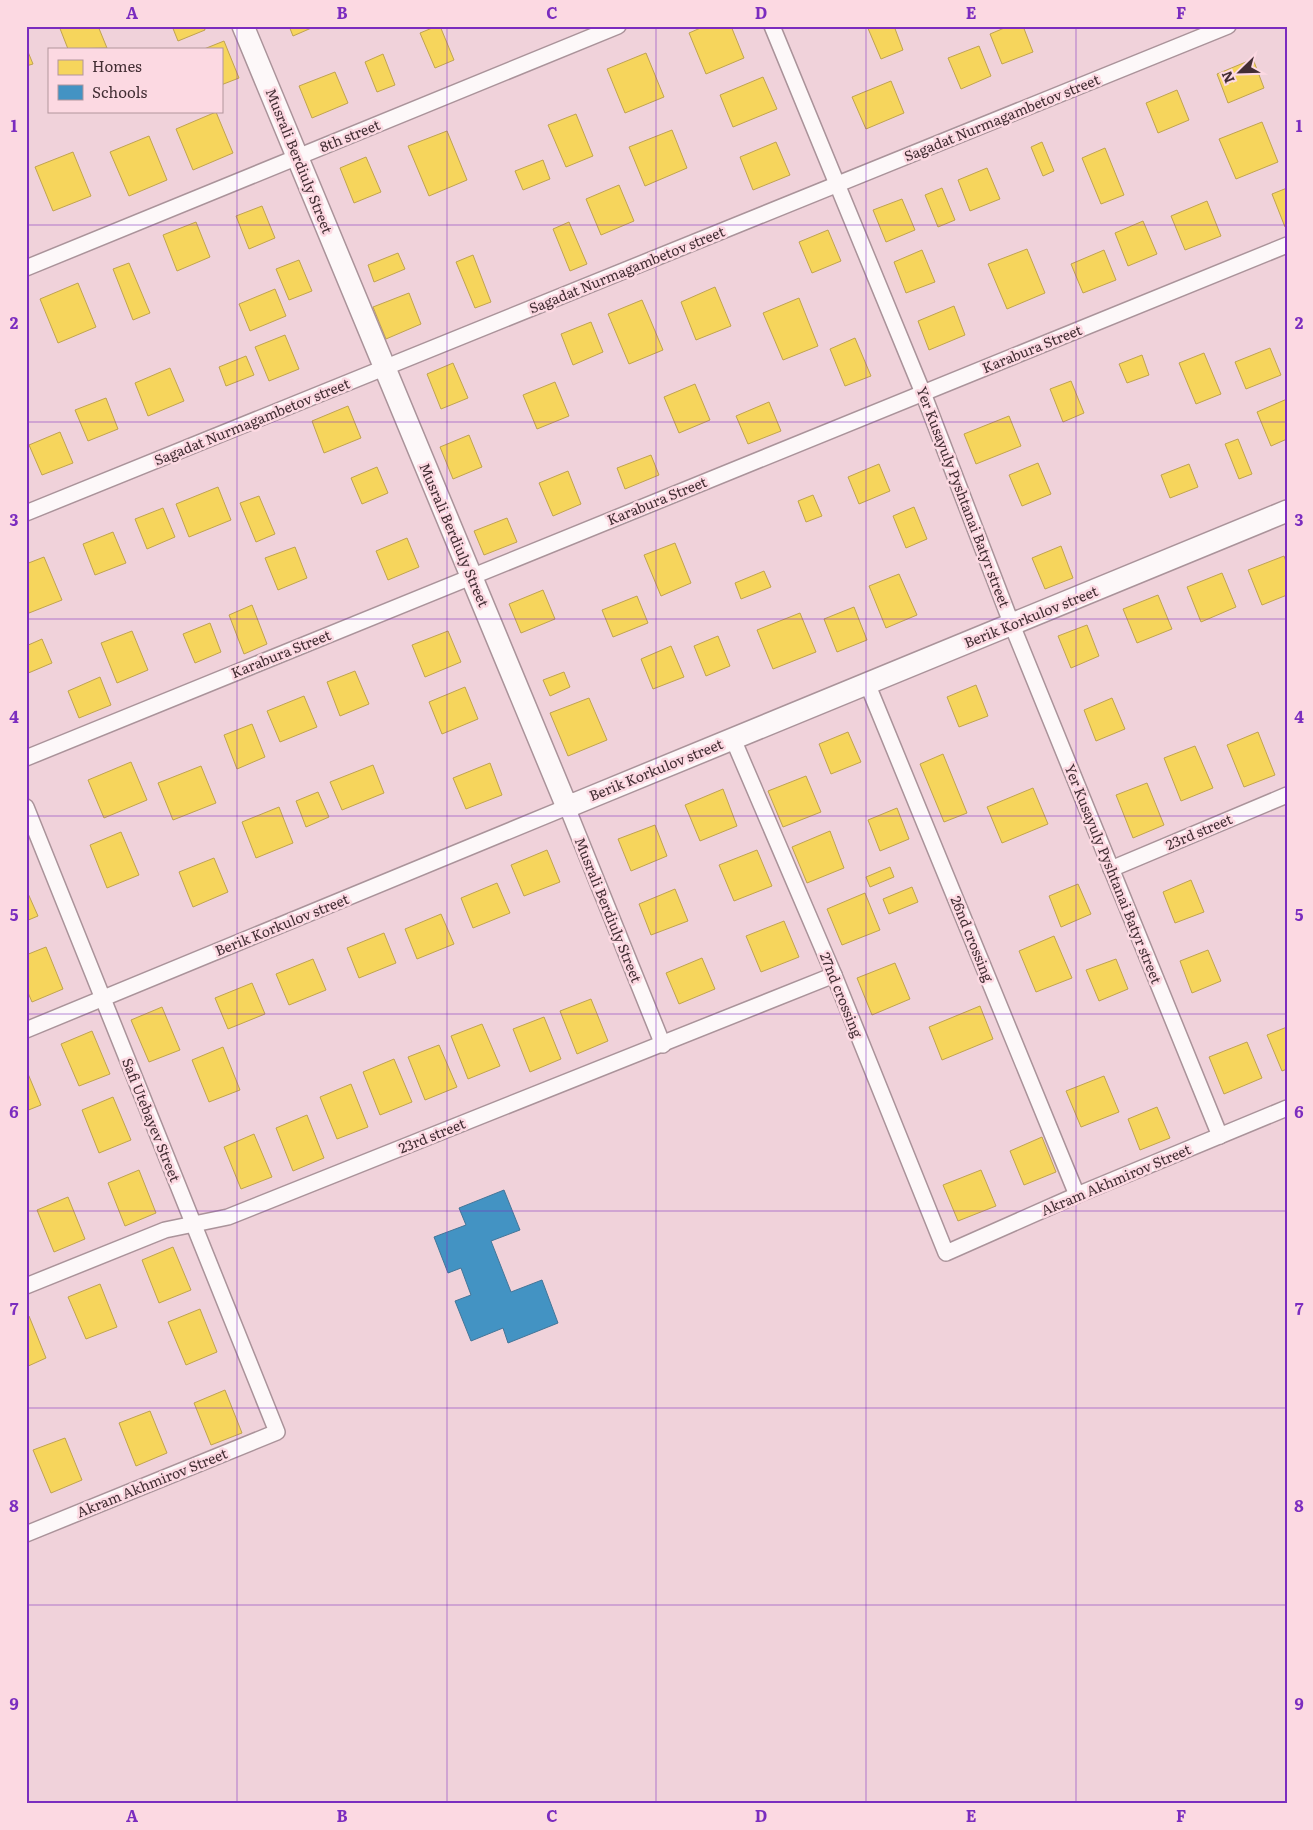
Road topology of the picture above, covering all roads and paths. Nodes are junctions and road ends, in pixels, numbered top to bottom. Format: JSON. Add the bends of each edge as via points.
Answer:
{"nodes":[{"id":1,"x":243,"y":26,"type":"edge"},
{"id":2,"x":618,"y":26,"type":"edge"},
{"id":3,"x":772,"y":26,"type":"edge"},
{"id":4,"x":1228,"y":26,"type":"edge"},
{"id":5,"x":298,"y":157,"type":"junction"},
{"id":6,"x":837,"y":185,"type":"junction"},
{"id":7,"x":1287,"y":245,"type":"edge"},
{"id":8,"x":26,"y":268,"type":"edge"},
{"id":9,"x":385,"y":368,"type":"junction"},
{"id":10,"x":923,"y":393,"type":"junction"},
{"id":11,"x":1287,"y":510,"type":"edge"},
{"id":12,"x":26,"y":513,"type":"edge"},
{"id":13,"x":471,"y":577,"type":"junction"},
{"id":14,"x":1012,"y":625,"type":"junction"},
{"id":15,"x":867,"y":683,"type":"junction"},
{"id":16,"x":733,"y":739,"type":"junction"},
{"id":17,"x":26,"y":758,"type":"edge"},
{"id":18,"x":1287,"y":796,"type":"edge"},
{"id":19,"x":567,"y":807,"type":"junction"},
{"id":20,"x":26,"y":808,"type":"edge"},
{"id":21,"x":1111,"y":870,"type":"junction"},
{"id":22,"x":834,"y":976,"type":"junction"},
{"id":23,"x":103,"y":999,"type":"junction"},
{"id":24,"x":26,"y":1030,"type":"edge"},
{"id":25,"x":663,"y":1044,"type":"junction"},
{"id":26,"x":1287,"y":1108,"type":"edge"},
{"id":27,"x":1220,"y":1136,"type":"junction"},
{"id":28,"x":1077,"y":1195,"type":"junction"},
{"id":29,"x":192,"y":1224,"type":"junction"},
{"id":30,"x":946,"y":1253,"type":"joint"},
{"id":31,"x":26,"y":1286,"type":"edge"},
{"id":32,"x":277,"y":1432,"type":"joint"},
{"id":33,"x":26,"y":1534,"type":"edge"}],
"edges":[{"from":1,"to":5,"type":"street","name":"Musrali Berdiuly Street"},
{"from":2,"to":5,"type":"street","name":"8th street"},
{"from":3,"to":6,"type":"street","name":"Yer Kusayuly Pyshtanai Batyr street"},
{"from":4,"to":6,"type":"street","name":"Sagadat Nurmagambetov street"},
{"from":5,"to":8,"type":"street","name":"8th street"},
{"from":5,"to":9,"type":"street","name":"Musrali Berdiuly Street"},
{"from":6,"to":9,"type":"street","name":"Sagadat Nurmagambetov street"},
{"from":6,"to":10,"type":"street","name":"Yer Kusayuly Pyshtanai Batyr street"},
{"from":7,"to":10,"type":"street","name":"Karabura Street"},
{"from":9,"to":12,"type":"street","name":"Sagadat Nurmagambetov street"},
{"from":9,"to":13,"type":"street","name":"Musrali Berdiuly Street"},
{"from":10,"to":13,"type":"street","name":"Karabura Street"},
{"from":10,"to":14,"type":"street","name":"Yer Kusayuly Pyshtanai Batyr street"},
{"from":11,"to":14,"type":"street","name":"Berik Korkulov street"},
{"from":13,"to":17,"type":"street","name":"Karabura Street"},
{"from":13,"to":19,"type":"street","name":"Musrali Berdiuly Street"},
{"from":14,"to":15,"type":"street","name":"Berik Korkulov street"},
{"from":14,"to":21,"type":"street","name":"Yer Kusayuly Pyshtanai Batyr street"},
{"from":15,"to":16,"type":"street","name":"Berik Korkulov street"},
{"from":15,"to":28,"type":"street","name":"26nd crossing"},
{"from":16,"to":19,"type":"street","name":"Berik Korkulov street"},
{"from":16,"to":22,"type":"street","name":"27nd crossing"},
{"from":18,"to":21,"type":"street","name":"23rd street"},
{"from":19,"to":23,"type":"street","name":"Berik Korkulov street"},
{"from":19,"to":25,"type":"street","name":"Musrali Berdiuly Street"},
{"from":20,"to":23,"type":"street","name":"Safi Utebayev Street"},
{"from":21,"to":27,"type":"street","name":"Yer Kusayuly Pyshtanai Batyr street"},
{"from":22,"to":25,"type":"street","name":"23rd street"},
{"from":22,"to":30,"type":"street","name":"27nd crossing"},
{"from":23,"to":24,"type":"street","name":"Berik Korkulov street"},
{"from":23,"to":29,"type":"street","name":"Safi Utebayev Street"},
{"from":25,"to":29,"type":"street","name":"23rd street","via":[[228,1217]]},
{"from":26,"to":27,"type":"street","name":"Akram Akhmirov Street"},
{"from":27,"to":28,"type":"street","name":"Akram Akhmirov Street"},
{"from":28,"to":30,"type":"street","name":"Akram Akhmirov Street"},
{"from":29,"to":31,"type":"street","name":"23rd street","via":[[165,1230]]},
{"from":29,"to":32,"type":"street","name":"Safi Utebayev Street"},
{"from":32,"to":33,"type":"street","name":"Akram Akhmirov Street"}]}
